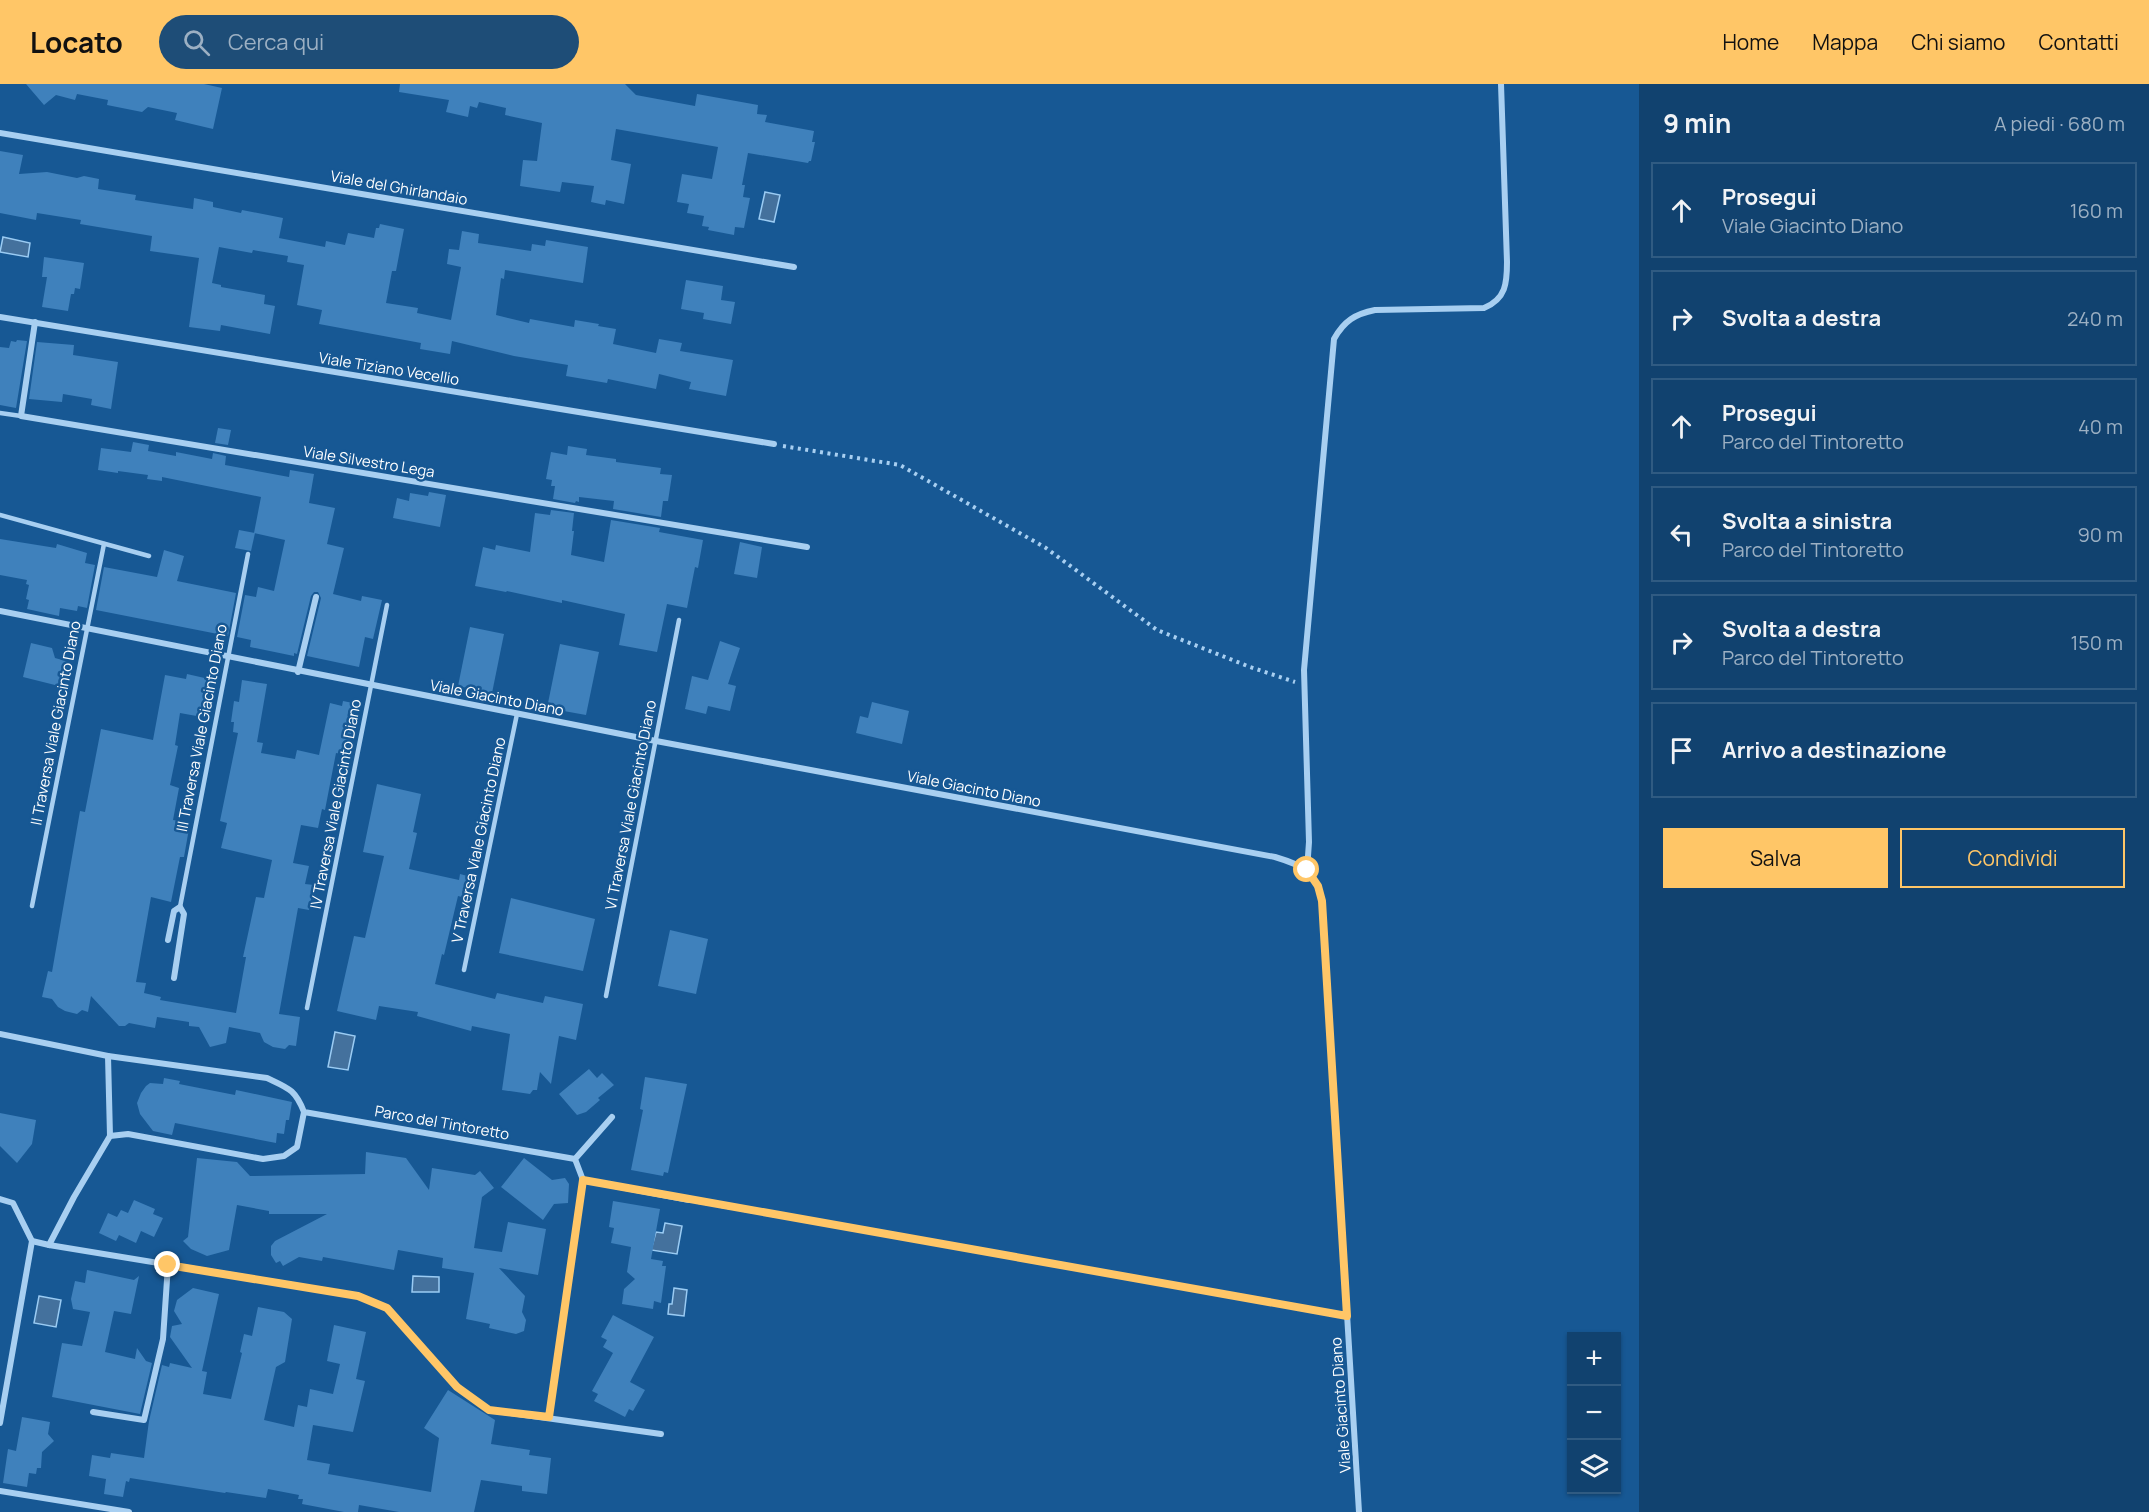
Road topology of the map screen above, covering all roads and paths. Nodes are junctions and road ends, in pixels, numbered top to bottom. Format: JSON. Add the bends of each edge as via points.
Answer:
{"nodes":[{"id":1,"x":1501,"y":84,"type":"edge"},
{"id":2,"x":0,"y":133,"type":"edge"},
{"id":3,"x":794,"y":267,"type":"dead end"},
{"id":4,"x":0,"y":317,"type":"edge"},
{"id":5,"x":35,"y":322,"type":"junction"},
{"id":6,"x":0,"y":413,"type":"edge"},
{"id":7,"x":21,"y":416,"type":"junction"},
{"id":8,"x":774,"y":444,"type":"joint"},
{"id":9,"x":0,"y":515,"type":"edge"},
{"id":10,"x":104,"y":544,"type":"junction"},
{"id":11,"x":807,"y":547,"type":"dead end"},
{"id":12,"x":248,"y":554,"type":"dead end"},
{"id":13,"x":149,"y":556,"type":"dead end"},
{"id":14,"x":316,"y":597,"type":"dead end"},
{"id":15,"x":387,"y":605,"type":"dead end"},
{"id":16,"x":0,"y":611,"type":"edge"},
{"id":17,"x":679,"y":620,"type":"dead end"},
{"id":18,"x":86,"y":628,"type":"junction"},
{"id":19,"x":227,"y":658,"type":"junction"},
{"id":20,"x":298,"y":672,"type":"junction"},
{"id":21,"x":372,"y":685,"type":"junction"},
{"id":22,"x":1304,"y":685,"type":"junction"},
{"id":23,"x":517,"y":714,"type":"junction"},
{"id":24,"x":656,"y":741,"type":"junction"},
{"id":25,"x":1307,"y":870,"type":"junction"},
{"id":26,"x":32,"y":906,"type":"dead end"},
{"id":27,"x":180,"y":907,"type":"junction"},
{"id":28,"x":168,"y":940,"type":"dead end"},
{"id":29,"x":464,"y":970,"type":"dead end"},
{"id":30,"x":174,"y":978,"type":"dead end"},
{"id":31,"x":606,"y":996,"type":"dead end"},
{"id":32,"x":307,"y":1008,"type":"dead end"},
{"id":33,"x":0,"y":1034,"type":"edge"},
{"id":34,"x":108,"y":1056,"type":"junction"},
{"id":35,"x":304,"y":1112,"type":"junction"},
{"id":36,"x":612,"y":1117,"type":"dead end"},
{"id":37,"x":110,"y":1136,"type":"junction"},
{"id":38,"x":575,"y":1159,"type":"junction"},
{"id":39,"x":583,"y":1180,"type":"junction"},
{"id":40,"x":0,"y":1199,"type":"edge"},
{"id":41,"x":689,"y":1200,"type":"joint"},
{"id":42,"x":32,"y":1241,"type":"junction"},
{"id":43,"x":50,"y":1245,"type":"junction"},
{"id":44,"x":168,"y":1265,"type":"junction"},
{"id":45,"x":1347,"y":1316,"type":"junction"},
{"id":46,"x":93,"y":1412,"type":"dead end"},
{"id":47,"x":549,"y":1417,"type":"junction"},
{"id":48,"x":0,"y":1423,"type":"edge"},
{"id":49,"x":661,"y":1434,"type":"dead end"},
{"id":50,"x":0,"y":1491,"type":"edge"},
{"id":51,"x":129,"y":1512,"type":"edge"},
{"id":52,"x":1359,"y":1512,"type":"edge"}],
"edges":[{"from":1,"to":22,"type":"street","via":[[1507,262],[1504,292],[1495,304],[1484,309],[1364,312],[1346,321],[1334,339]]},
{"from":2,"to":3,"type":"street","name":"Viale del Ghirlandaio"},
{"from":4,"to":5,"type":"street","name":"Viale Tiziano Vecellio"},
{"from":5,"to":7,"type":"street"},
{"from":5,"to":8,"type":"street","name":"Viale Tiziano Vecellio"},
{"from":6,"to":7,"type":"lane"},
{"from":7,"to":11,"type":"street","name":"Viale Silvestro Lega"},
{"from":8,"to":22,"type":"path","via":[[900,465],[1046,548],[1157,630]]},
{"from":9,"to":10,"type":"lane"},
{"from":10,"to":13,"type":"lane"},
{"from":10,"to":18,"type":"lane","name":"II Traversa Viale Giacinto Diano"},
{"from":12,"to":19,"type":"lane","name":"III Traversa Viale Giacinto Diano"},
{"from":14,"to":20,"type":"street"},
{"from":15,"to":21,"type":"lane","name":"IV Traversa Viale Giacinto Diano"},
{"from":16,"to":18,"type":"street","name":"Viale Giacinto Diano"},
{"from":17,"to":24,"type":"lane","name":"VI Traversa Viale Giacinto Diano"},
{"from":18,"to":19,"type":"street","name":"Viale Giacinto Diano"},
{"from":18,"to":26,"type":"lane","name":"II Traversa Viale Giacinto Diano"},
{"from":19,"to":20,"type":"street","name":"Viale Giacinto Diano"},
{"from":19,"to":27,"type":"lane","name":"III Traversa Viale Giacinto Diano"},
{"from":20,"to":21,"type":"street","name":"Viale Giacinto Diano"},
{"from":21,"to":23,"type":"street","name":"Viale Giacinto Diano"},
{"from":21,"to":32,"type":"lane","name":"IV Traversa Viale Giacinto Diano"},
{"from":22,"to":25,"type":"street"},
{"from":23,"to":24,"type":"street","name":"Viale Giacinto Diano"},
{"from":23,"to":29,"type":"lane","name":"V Traversa Viale Giacinto Diano"},
{"from":24,"to":25,"type":"street","name":"Viale Giacinto Diano","via":[[1275,857]]},
{"from":24,"to":31,"type":"lane","name":"VI Traversa Viale Giacinto Diano"},
{"from":25,"to":45,"type":"street","name":"Viale Giacinto Diano","via":[[1322,901]]},
{"from":27,"to":28,"type":"street","via":[[174,911]]},
{"from":27,"to":30,"type":"street","via":[[184,914]]},
{"from":33,"to":34,"type":"street"},
{"from":34,"to":35,"type":"street","via":[[267,1078],[298,1096]]},
{"from":34,"to":37,"type":"street"},
{"from":35,"to":37,"type":"street","via":[[297,1147],[284,1156],[263,1159],[128,1134]]},
{"from":35,"to":38,"type":"street","name":"Parco del Tintoretto"},
{"from":36,"to":38,"type":"street"},
{"from":37,"to":43,"type":"street"},
{"from":38,"to":39,"type":"street"},
{"from":39,"to":41,"type":"street"},
{"from":39,"to":47,"type":"street"},
{"from":40,"to":42,"type":"street","via":[[13,1203]]},
{"from":41,"to":45,"type":"path"},
{"from":42,"to":43,"type":"street"},
{"from":42,"to":48,"type":"street"},
{"from":43,"to":44,"type":"street"},
{"from":44,"to":46,"type":"street","via":[[163,1339],[144,1420]]},
{"from":44,"to":47,"type":"street","via":[[358,1296],[387,1308],[457,1387],[489,1410]]},
{"from":45,"to":52,"type":"street","name":"Viale Giacinto Diano"},
{"from":47,"to":49,"type":"street"},
{"from":50,"to":51,"type":"street"}]}
